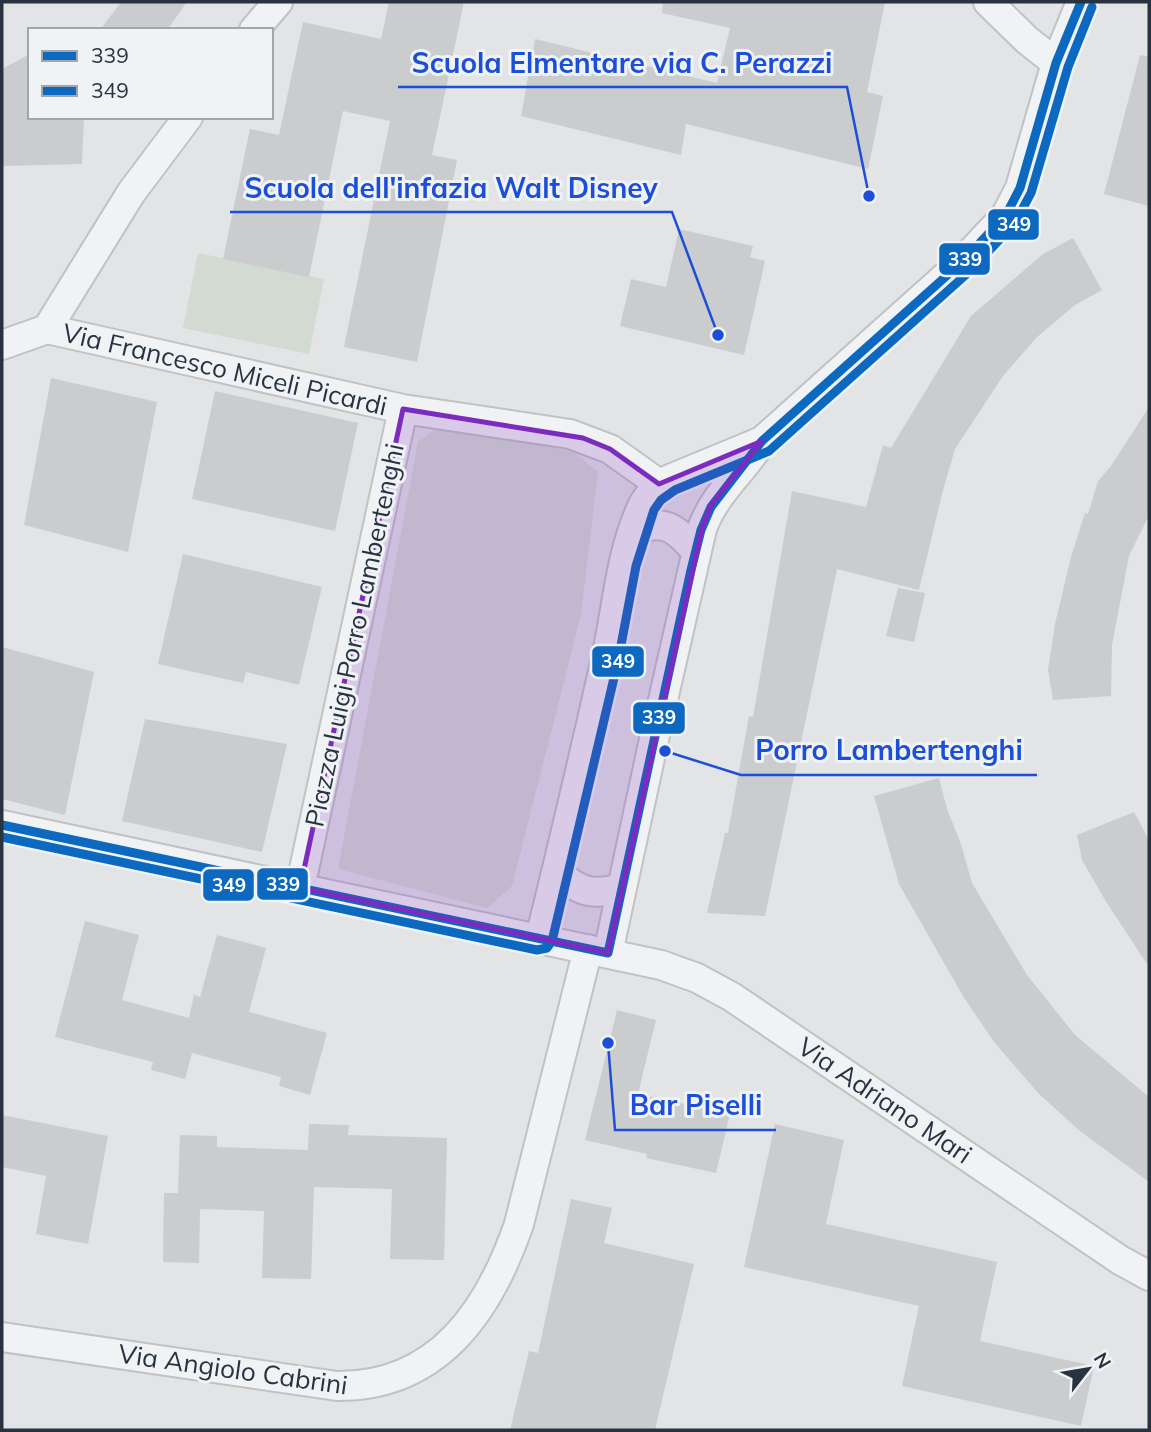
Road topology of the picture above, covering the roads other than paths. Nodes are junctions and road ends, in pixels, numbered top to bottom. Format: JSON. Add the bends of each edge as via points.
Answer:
{"nodes":[{"id":1,"x":278,"y":2,"type":"edge"},
{"id":2,"x":988,"y":2,"type":"edge"},
{"id":3,"x":1081,"y":2,"type":"edge"},
{"id":4,"x":256,"y":28,"type":"edge"},
{"id":5,"x":1056,"y":63,"type":"junction"},
{"id":6,"x":187,"y":119,"type":"edge"},
{"id":7,"x":47,"y":329,"type":"junction"},
{"id":8,"x":2,"y":345,"type":"edge"},
{"id":9,"x":403,"y":409,"type":"junction"},
{"id":10,"x":762,"y":441,"type":"junction"},
{"id":11,"x":659,"y":484,"type":"junction"},
{"id":12,"x":633,"y":532,"type":"junction"},
{"id":13,"x":696,"y":551,"type":"junction"},
{"id":14,"x":2,"y":825,"type":"edge"},
{"id":15,"x":556,"y":872,"type":"junction"},
{"id":16,"x":300,"y":888,"type":"junction"},
{"id":17,"x":622,"y":888,"type":"junction"},
{"id":18,"x":540,"y":938,"type":"junction"},
{"id":19,"x":598,"y":951,"type":"junction"},
{"id":20,"x":1149,"y":1276,"type":"edge"},
{"id":21,"x":2,"y":1337,"type":"edge"}],
"edges":[{"from":1,"to":4,"type":"street"},
{"from":2,"to":5,"type":"street"},
{"from":3,"to":5,"type":"street"},
{"from":5,"to":10,"type":"street","via":[[1020,188],[1006,215],[962,262]]},
{"from":6,"to":7,"type":"street","via":[[131,194]]},
{"from":7,"to":8,"type":"street"},
{"from":7,"to":9,"type":"street","name":"Via Francesco Miceli Picardi"},
{"from":9,"to":11,"type":"street","name":"Piazza Luigi Porro Lambertenghi","via":[[583,438],[610,449]]},
{"from":9,"to":16,"type":"street","name":"Piazza Luigi Porro Lambertenghi"},
{"from":10,"to":11,"type":"street"},
{"from":10,"to":13,"type":"street","via":[[711,505]]},
{"from":11,"to":12,"type":"street","via":[[647,497]]},
{"from":12,"to":13,"type":"street","via":[[657,523],[665,525]]},
{"from":12,"to":15,"type":"street"},
{"from":13,"to":17,"type":"street"},
{"from":14,"to":16,"type":"street"},
{"from":15,"to":17,"type":"street","via":[[579,890],[593,893]]},
{"from":15,"to":18,"type":"street"},
{"from":16,"to":18,"type":"street"},
{"from":17,"to":19,"type":"street"},
{"from":18,"to":19,"type":"street"},
{"from":19,"to":20,"type":"street","name":"Via Adriano Mari","via":[[679,971],[732,997]]},
{"from":19,"to":21,"type":"street","name":"Via Angiolo Cabrini","via":[[510,1250],[473,1318],[443,1350],[378,1383],[337,1387]]}]}
